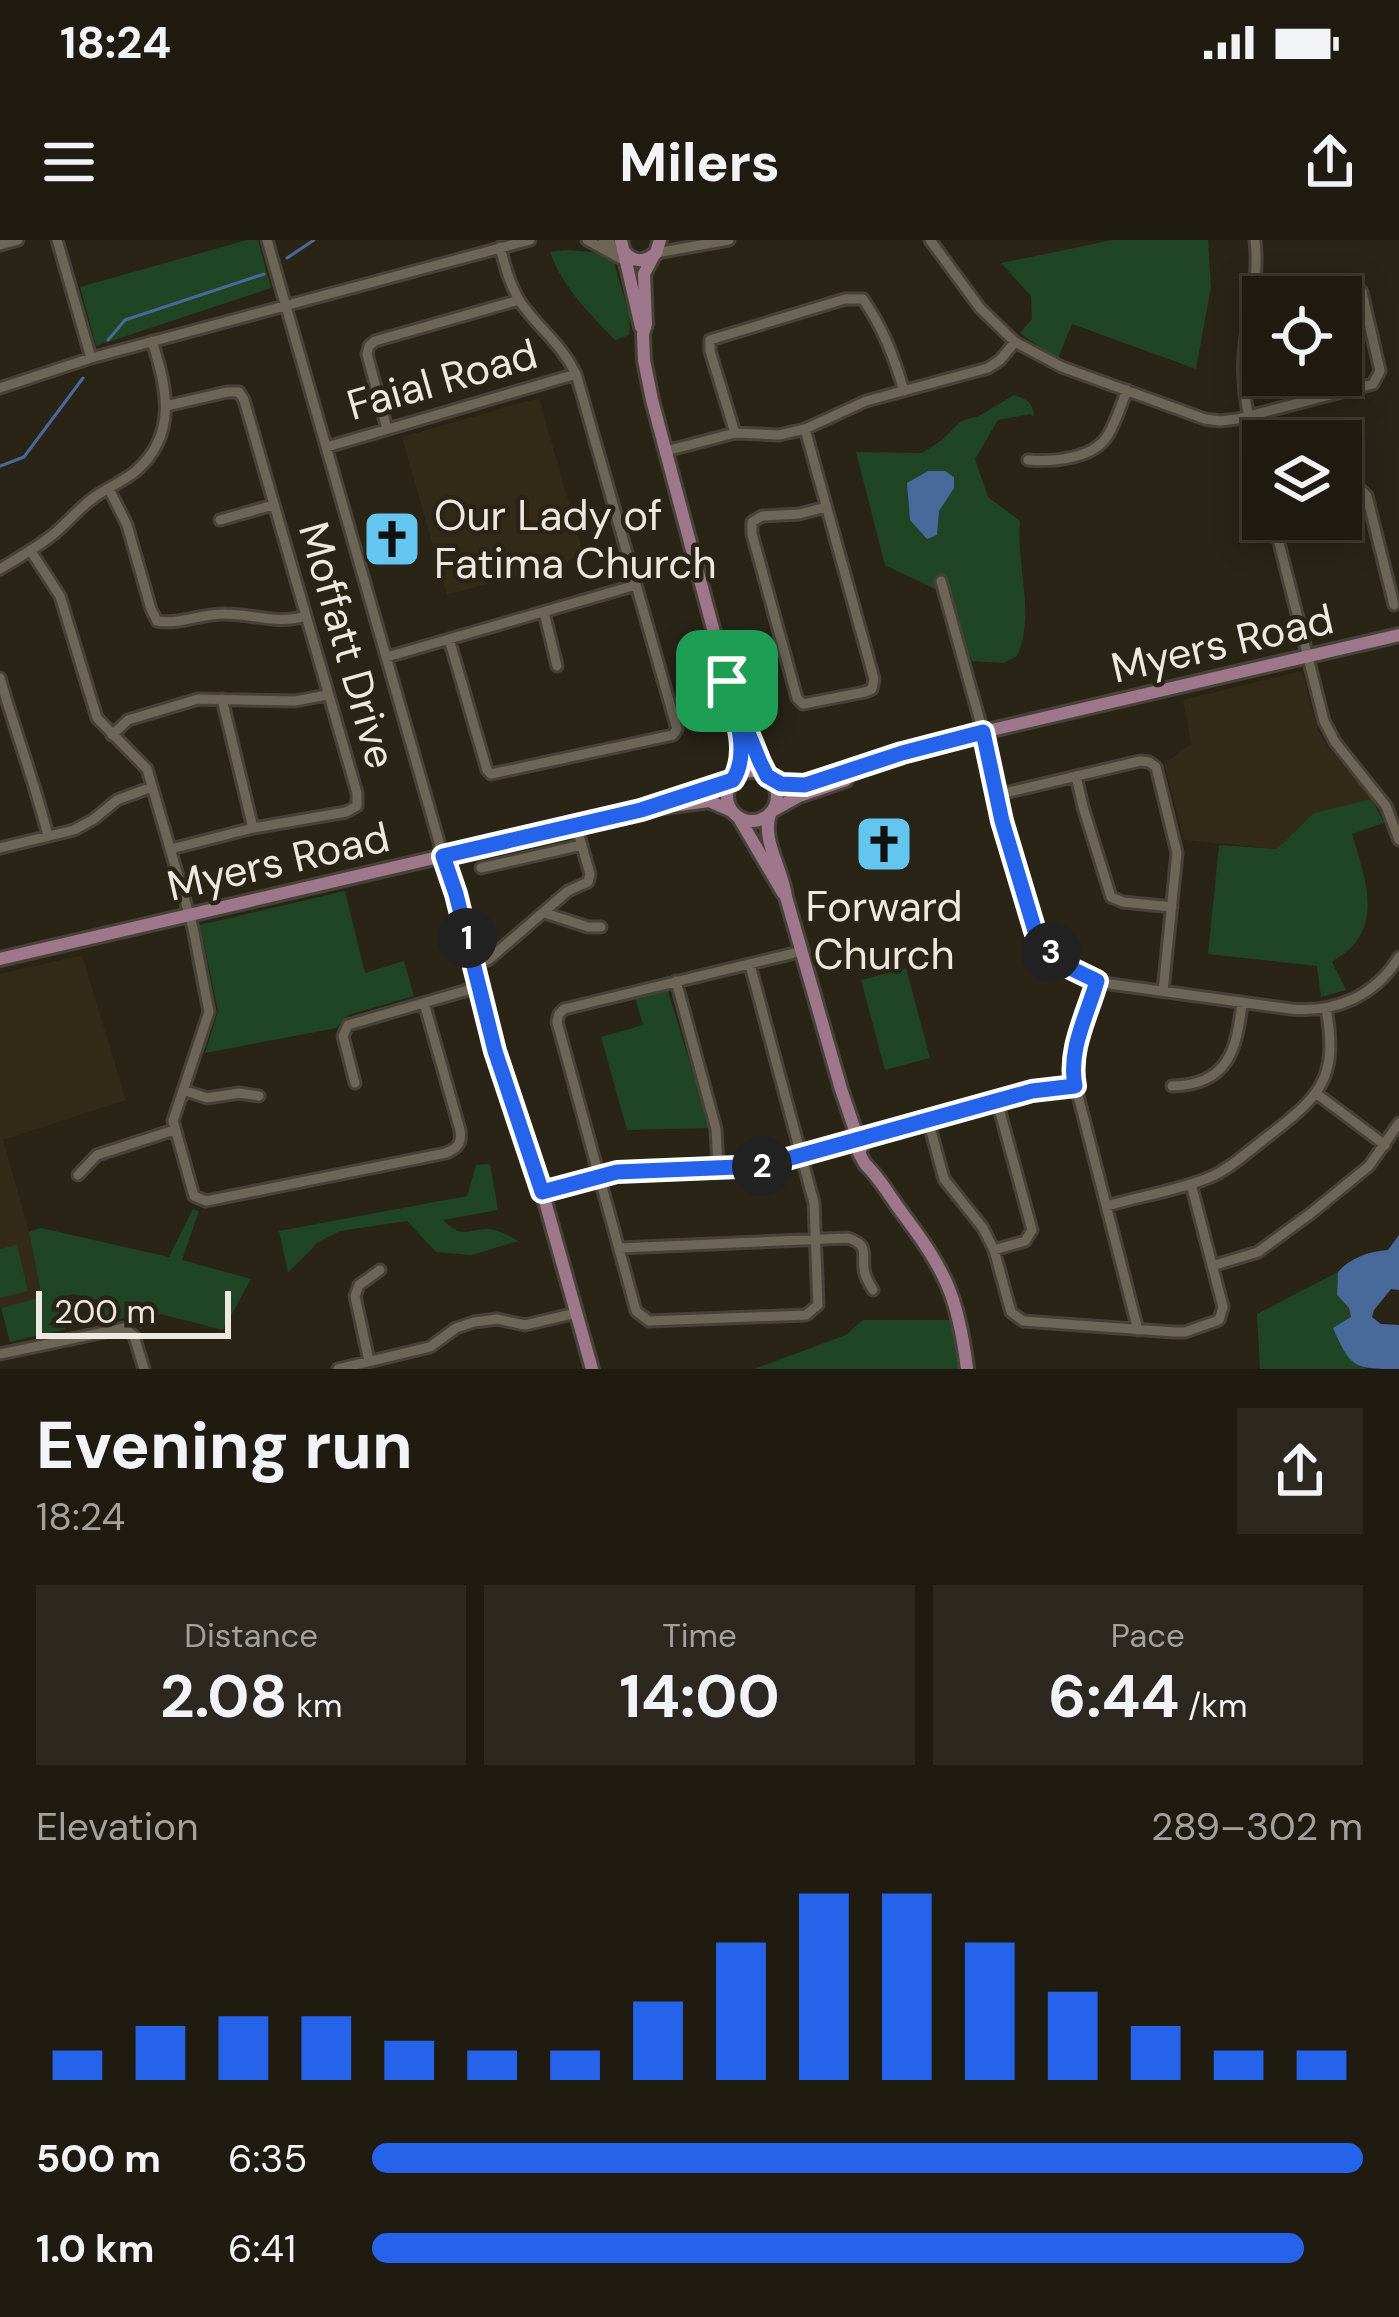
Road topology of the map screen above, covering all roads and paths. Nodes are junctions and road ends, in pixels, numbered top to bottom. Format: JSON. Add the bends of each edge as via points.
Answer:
{"nodes":[{"id":1,"x":18,"y":240,"type":"edge"},
{"id":2,"x":57,"y":240,"type":"edge"},
{"id":3,"x":267,"y":240,"type":"edge"},
{"id":4,"x":530,"y":240,"type":"edge"},
{"id":5,"x":587,"y":240,"type":"edge"},
{"id":6,"x":603,"y":240,"type":"edge"},
{"id":7,"x":672,"y":240,"type":"edge"},
{"id":8,"x":729,"y":240,"type":"edge"},
{"id":9,"x":930,"y":240,"type":"edge"},
{"id":10,"x":1255,"y":240,"type":"edge"},
{"id":11,"x":710,"y":244,"type":"junction"},
{"id":12,"x":0,"y":245,"type":"edge"},
{"id":13,"x":500,"y":247,"type":"junction"},
{"id":14,"x":656,"y":249,"type":"edge"},
{"id":15,"x":623,"y":250,"type":"edge"},
{"id":16,"x":1256,"y":276,"type":"edge"},
{"id":17,"x":1362,"y":292,"type":"edge"},
{"id":18,"x":519,"y":300,"type":"junction"},
{"id":19,"x":286,"y":305,"type":"junction"},
{"id":20,"x":643,"y":334,"type":"junction"},
{"id":21,"x":152,"y":341,"type":"junction"},
{"id":22,"x":1016,"y":342,"type":"junction"},
{"id":23,"x":91,"y":358,"type":"junction"},
{"id":24,"x":576,"y":374,"type":"junction"},
{"id":25,"x":1362,"y":387,"type":"edge"},
{"id":26,"x":0,"y":388,"type":"edge"},
{"id":27,"x":1126,"y":390,"type":"junction"},
{"id":28,"x":904,"y":391,"type":"junction"},
{"id":29,"x":1246,"y":396,"type":"edge"},
{"id":30,"x":1325,"y":396,"type":"edge"},
{"id":31,"x":166,"y":406,"type":"junction"},
{"id":32,"x":1248,"y":415,"type":"junction"},
{"id":33,"x":1249,"y":420,"type":"edge"},
{"id":34,"x":387,"y":429,"type":"junction"},
{"id":35,"x":805,"y":429,"type":"junction"},
{"id":36,"x":735,"y":433,"type":"junction"},
{"id":37,"x":327,"y":447,"type":"junction"},
{"id":38,"x":666,"y":451,"type":"junction"},
{"id":39,"x":1028,"y":460,"type":"dead end"},
{"id":40,"x":109,"y":489,"type":"junction"},
{"id":41,"x":1362,"y":491,"type":"edge"},
{"id":42,"x":273,"y":506,"type":"junction"},
{"id":43,"x":826,"y":507,"type":"junction"},
{"id":44,"x":220,"y":520,"type":"dead end"},
{"id":45,"x":1278,"y":540,"type":"edge"},
{"id":46,"x":30,"y":550,"type":"junction"},
{"id":47,"x":0,"y":569,"type":"edge"},
{"id":48,"x":940,"y":581,"type":"dead end"},
{"id":49,"x":636,"y":585,"type":"junction"},
{"id":50,"x":1394,"y":605,"type":"dead end"},
{"id":51,"x":544,"y":612,"type":"junction"},
{"id":52,"x":305,"y":616,"type":"junction"},
{"id":53,"x":1399,"y":635,"type":"edge"},
{"id":54,"x":449,"y":639,"type":"junction"},
{"id":55,"x":387,"y":657,"type":"junction"},
{"id":56,"x":1307,"y":657,"type":"junction"},
{"id":57,"x":557,"y":666,"type":"dead end"},
{"id":58,"x":0,"y":678,"type":"edge"},
{"id":59,"x":727,"y":681,"type":"junction"},
{"id":60,"x":328,"y":695,"type":"junction"},
{"id":61,"x":222,"y":699,"type":"junction"},
{"id":62,"x":983,"y":732,"type":"junction"},
{"id":63,"x":112,"y":735,"type":"junction"},
{"id":64,"x":920,"y":750,"type":"junction"},
{"id":65,"x":1076,"y":776,"type":"junction"},
{"id":66,"x":770,"y":777,"type":"junction"},
{"id":67,"x":734,"y":778,"type":"junction"},
{"id":68,"x":152,"y":787,"type":"junction"},
{"id":69,"x":996,"y":794,"type":"junction"},
{"id":70,"x":641,"y":810,"type":"junction"},
{"id":71,"x":772,"y":812,"type":"junction"},
{"id":72,"x":735,"y":814,"type":"junction"},
{"id":73,"x":575,"y":825,"type":"junction"},
{"id":74,"x":253,"y":828,"type":"junction"},
{"id":75,"x":48,"y":836,"type":"junction"},
{"id":76,"x":1399,"y":840,"type":"edge"},
{"id":77,"x":582,"y":845,"type":"junction"},
{"id":78,"x":0,"y":848,"type":"edge"},
{"id":79,"x":171,"y":849,"type":"junction"},
{"id":80,"x":443,"y":856,"type":"junction"},
{"id":81,"x":481,"y":868,"type":"dead end"},
{"id":82,"x":786,"y":897,"type":"junction"},
{"id":83,"x":1172,"y":907,"type":"junction"},
{"id":84,"x":545,"y":913,"type":"junction"},
{"id":85,"x":189,"y":915,"type":"junction"},
{"id":86,"x":601,"y":927,"type":"dead end"},
{"id":87,"x":803,"y":952,"type":"junction"},
{"id":88,"x":1399,"y":957,"type":"edge"},
{"id":89,"x":0,"y":959,"type":"edge"},
{"id":90,"x":474,"y":965,"type":"junction"},
{"id":91,"x":750,"y":965,"type":"junction"},
{"id":92,"x":676,"y":981,"type":"junction"},
{"id":93,"x":1097,"y":981,"type":"junction"},
{"id":94,"x":478,"y":987,"type":"junction"},
{"id":95,"x":1163,"y":991,"type":"junction"},
{"id":96,"x":1242,"y":1002,"type":"junction"},
{"id":97,"x":424,"y":1003,"type":"junction"},
{"id":98,"x":1326,"y":1009,"type":"junction"},
{"id":99,"x":355,"y":1083,"type":"dead end"},
{"id":100,"x":1075,"y":1086,"type":"junction"},
{"id":101,"x":1172,"y":1086,"type":"dead end"},
{"id":102,"x":183,"y":1090,"type":"junction"},
{"id":103,"x":1317,"y":1094,"type":"junction"},
{"id":104,"x":259,"y":1096,"type":"dead end"},
{"id":105,"x":997,"y":1101,"type":"junction"},
{"id":106,"x":928,"y":1120,"type":"junction"},
{"id":107,"x":1399,"y":1123,"type":"edge"},
{"id":108,"x":174,"y":1130,"type":"junction"},
{"id":109,"x":860,"y":1144,"type":"junction"},
{"id":110,"x":1385,"y":1145,"type":"junction"},
{"id":111,"x":802,"y":1155,"type":"junction"},
{"id":112,"x":718,"y":1167,"type":"junction"},
{"id":113,"x":78,"y":1175,"type":"dead end"},
{"id":114,"x":599,"y":1177,"type":"junction"},
{"id":115,"x":1191,"y":1184,"type":"junction"},
{"id":116,"x":542,"y":1192,"type":"junction"},
{"id":117,"x":1107,"y":1205,"type":"junction"},
{"id":118,"x":817,"y":1239,"type":"junction"},
{"id":119,"x":619,"y":1248,"type":"junction"},
{"id":120,"x":994,"y":1250,"type":"junction"},
{"id":121,"x":1213,"y":1266,"type":"junction"},
{"id":122,"x":380,"y":1270,"type":"dead end"},
{"id":123,"x":873,"y":1290,"type":"dead end"},
{"id":124,"x":576,"y":1313,"type":"junction"},
{"id":125,"x":1138,"y":1330,"type":"junction"},
{"id":126,"x":0,"y":1354,"type":"edge"},
{"id":127,"x":368,"y":1361,"type":"junction"},
{"id":128,"x":144,"y":1369,"type":"edge"},
{"id":129,"x":338,"y":1369,"type":"edge"},
{"id":130,"x":592,"y":1369,"type":"edge"},
{"id":131,"x":967,"y":1369,"type":"edge"}],
"edges":[{"from":1,"to":12,"type":"street"},
{"from":2,"to":23,"type":"street"},
{"from":3,"to":19,"type":"street"},
{"from":4,"to":13,"type":"street"},
{"from":5,"to":15,"type":"street"},
{"from":6,"to":15,"type":"street"},
{"from":7,"to":11,"type":"street"},
{"from":8,"to":11,"type":"street"},
{"from":9,"to":22,"type":"street"},
{"from":10,"to":16,"type":"street"},
{"from":11,"to":14,"type":"street"},
{"from":13,"to":18,"type":"street"},
{"from":13,"to":19,"type":"street"},
{"from":14,"to":15,"type":"main road","via":[[643,260]]},
{"from":14,"to":20,"type":"main road","via":[[644,274]]},
{"from":15,"to":20,"type":"main road"},
{"from":17,"to":25,"type":"street","via":[[1380,371]]},
{"from":18,"to":24,"type":"street"},
{"from":18,"to":34,"type":"street","via":[[369,346]]},
{"from":19,"to":21,"type":"street"},
{"from":19,"to":37,"type":"street"},
{"from":20,"to":38,"type":"main road"},
{"from":21,"to":23,"type":"street"},
{"from":21,"to":31,"type":"street"},
{"from":22,"to":27,"type":"street"},
{"from":22,"to":28,"type":"street","via":[[988,368]]},
{"from":23,"to":26,"type":"street"},
{"from":24,"to":34,"type":"street","name":"Faial Road"},
{"from":24,"to":49,"type":"street"},
{"from":27,"to":32,"type":"street","via":[[1205,419]]},
{"from":27,"to":39,"type":"street","via":[[1101,444],[1047,462]]},
{"from":28,"to":35,"type":"street"},
{"from":28,"to":36,"type":"street","via":[[877,320],[862,299],[845,299],[710,340]]},
{"from":29,"to":32,"type":"street"},
{"from":30,"to":32,"type":"street"},
{"from":31,"to":40,"type":"street","via":[[153,452]]},
{"from":31,"to":42,"type":"street","name":"Moffatt Drive","via":[[238,392]]},
{"from":32,"to":33,"type":"street"},
{"from":34,"to":37,"type":"street","name":"Faial Road"},
{"from":35,"to":36,"type":"street"},
{"from":35,"to":43,"type":"street"},
{"from":36,"to":38,"type":"street"},
{"from":37,"to":55,"type":"street"},
{"from":38,"to":59,"type":"main road"},
{"from":40,"to":46,"type":"street"},
{"from":40,"to":52,"type":"street","via":[[157,621]]},
{"from":41,"to":50,"type":"street"},
{"from":42,"to":44,"type":"street"},
{"from":42,"to":52,"type":"street","name":"Moffatt Drive"},
{"from":43,"to":43,"type":"street","via":[[752,522],[803,704],[865,692],[874,679]]},
{"from":45,"to":56,"type":"street"},
{"from":46,"to":47,"type":"street"},
{"from":46,"to":63,"type":"street","via":[[60,596],[93,710]]},
{"from":48,"to":62,"type":"street"},
{"from":49,"to":51,"type":"street"},
{"from":49,"to":54,"type":"street","via":[[674,735],[491,774]]},
{"from":51,"to":54,"type":"street"},
{"from":51,"to":57,"type":"street"},
{"from":52,"to":60,"type":"street","name":"Moffatt Drive"},
{"from":53,"to":56,"type":"main road","name":"Myers Road"},
{"from":54,"to":55,"type":"street"},
{"from":55,"to":80,"type":"street"},
{"from":56,"to":62,"type":"main road","name":"Myers Road"},
{"from":56,"to":76,"type":"street","via":[[1331,735],[1391,804]]},
{"from":58,"to":75,"type":"street"},
{"from":59,"to":66,"type":"main road"},
{"from":59,"to":67,"type":"main road","via":[[742,750]]},
{"from":60,"to":61,"type":"street"},
{"from":60,"to":74,"type":"street","name":"Moffatt Drive","via":[[357,806]]},
{"from":61,"to":63,"type":"street","via":[[135,717]]},
{"from":61,"to":74,"type":"street"},
{"from":62,"to":64,"type":"main road","name":"Myers Road"},
{"from":62,"to":69,"type":"street"},
{"from":63,"to":68,"type":"street","via":[[141,760]]},
{"from":64,"to":66,"type":"main road","name":"Myers Road","via":[[805,785]]},
{"from":64,"to":71,"type":"main road","name":"Myers Road"},
{"from":65,"to":69,"type":"street"},
{"from":65,"to":83,"type":"street","via":[[1112,897]]},
{"from":65,"to":83,"type":"street","via":[[1140,761],[1156,767],[1176,848]]},
{"from":66,"to":67,"type":"main road","via":[[752,771]]},
{"from":66,"to":71,"type":"main road","via":[[778,794]]},
{"from":67,"to":70,"type":"main road","name":"Myers Road"},
{"from":67,"to":72,"type":"main road","via":[[727,799]]},
{"from":68,"to":75,"type":"street"},
{"from":68,"to":79,"type":"street"},
{"from":69,"to":93,"type":"street","via":[[1035,931],[1066,966]]},
{"from":70,"to":72,"type":"main road","name":"Myers Road","via":[[709,801]]},
{"from":70,"to":73,"type":"main road","name":"Myers Road"},
{"from":71,"to":72,"type":"main road","via":[[754,821]]},
{"from":71,"to":82,"type":"main road","via":[[767,833]]},
{"from":72,"to":82,"type":"main road"},
{"from":73,"to":77,"type":"street"},
{"from":73,"to":80,"type":"main road","name":"Myers Road"},
{"from":74,"to":79,"type":"street","name":"Moffatt Drive"},
{"from":75,"to":78,"type":"street"},
{"from":77,"to":81,"type":"street"},
{"from":77,"to":84,"type":"street","via":[[588,882]]},
{"from":79,"to":85,"type":"street"},
{"from":80,"to":85,"type":"main road","name":"Myers Road"},
{"from":80,"to":90,"type":"main road"},
{"from":82,"to":87,"type":"main road"},
{"from":83,"to":95,"type":"street"},
{"from":84,"to":86,"type":"street"},
{"from":84,"to":90,"type":"street"},
{"from":85,"to":89,"type":"main road","name":"Myers Road"},
{"from":85,"to":102,"type":"street","via":[[210,1009]]},
{"from":87,"to":91,"type":"street"},
{"from":87,"to":109,"type":"main road"},
{"from":88,"to":98,"type":"street","via":[[1364,993]]},
{"from":90,"to":94,"type":"main road"},
{"from":91,"to":92,"type":"street"},
{"from":91,"to":111,"type":"street"},
{"from":92,"to":112,"type":"street","via":[[716,1129]]},
{"from":92,"to":114,"type":"street","via":[[559,1014]]},
{"from":93,"to":95,"type":"street"},
{"from":93,"to":100,"type":"street","via":[[1076,1045]]},
{"from":94,"to":97,"type":"street"},
{"from":94,"to":116,"type":"main road"},
{"from":95,"to":96,"type":"street"},
{"from":96,"to":98,"type":"street"},
{"from":96,"to":101,"type":"street","via":[[1226,1064]]},
{"from":97,"to":99,"type":"street","via":[[348,1024],[343,1036]]},
{"from":97,"to":108,"type":"street","via":[[460,1130],[453,1150],[202,1202]]},
{"from":98,"to":103,"type":"street","via":[[1331,1054]]},
{"from":100,"to":105,"type":"street"},
{"from":100,"to":117,"type":"street"},
{"from":102,"to":104,"type":"street","via":[[207,1098]]},
{"from":102,"to":108,"type":"street"},
{"from":103,"to":110,"type":"street"},
{"from":103,"to":115,"type":"street","via":[[1234,1163]]},
{"from":105,"to":106,"type":"street"},
{"from":105,"to":120,"type":"street","via":[[1032,1230],[1025,1241]]},
{"from":106,"to":109,"type":"street"},
{"from":106,"to":120,"type":"street","via":[[944,1179]]},
{"from":107,"to":110,"type":"street"},
{"from":108,"to":113,"type":"street","via":[[97,1155]]},
{"from":109,"to":111,"type":"street"},
{"from":109,"to":131,"type":"main road","via":[[942,1271]]},
{"from":110,"to":121,"type":"street","via":[[1265,1248]]},
{"from":111,"to":112,"type":"street"},
{"from":111,"to":118,"type":"street"},
{"from":112,"to":114,"type":"street"},
{"from":114,"to":116,"type":"street"},
{"from":114,"to":119,"type":"street"},
{"from":115,"to":117,"type":"street"},
{"from":115,"to":121,"type":"street"},
{"from":116,"to":124,"type":"main road"},
{"from":117,"to":125,"type":"street"},
{"from":118,"to":119,"type":"street"},
{"from":118,"to":119,"type":"street","via":[[816,1308],[765,1317],[644,1320]]},
{"from":118,"to":123,"type":"street","via":[[859,1242]]},
{"from":120,"to":125,"type":"street","via":[[1018,1319]]},
{"from":121,"to":125,"type":"street","via":[[1220,1320],[1185,1332]]},
{"from":122,"to":127,"type":"street","via":[[355,1296]]},
{"from":124,"to":127,"type":"street","via":[[525,1325],[474,1322],[430,1347]]},
{"from":124,"to":130,"type":"main road"},
{"from":126,"to":128,"type":"street","via":[[124,1328]]},
{"from":127,"to":129,"type":"street"}]}
